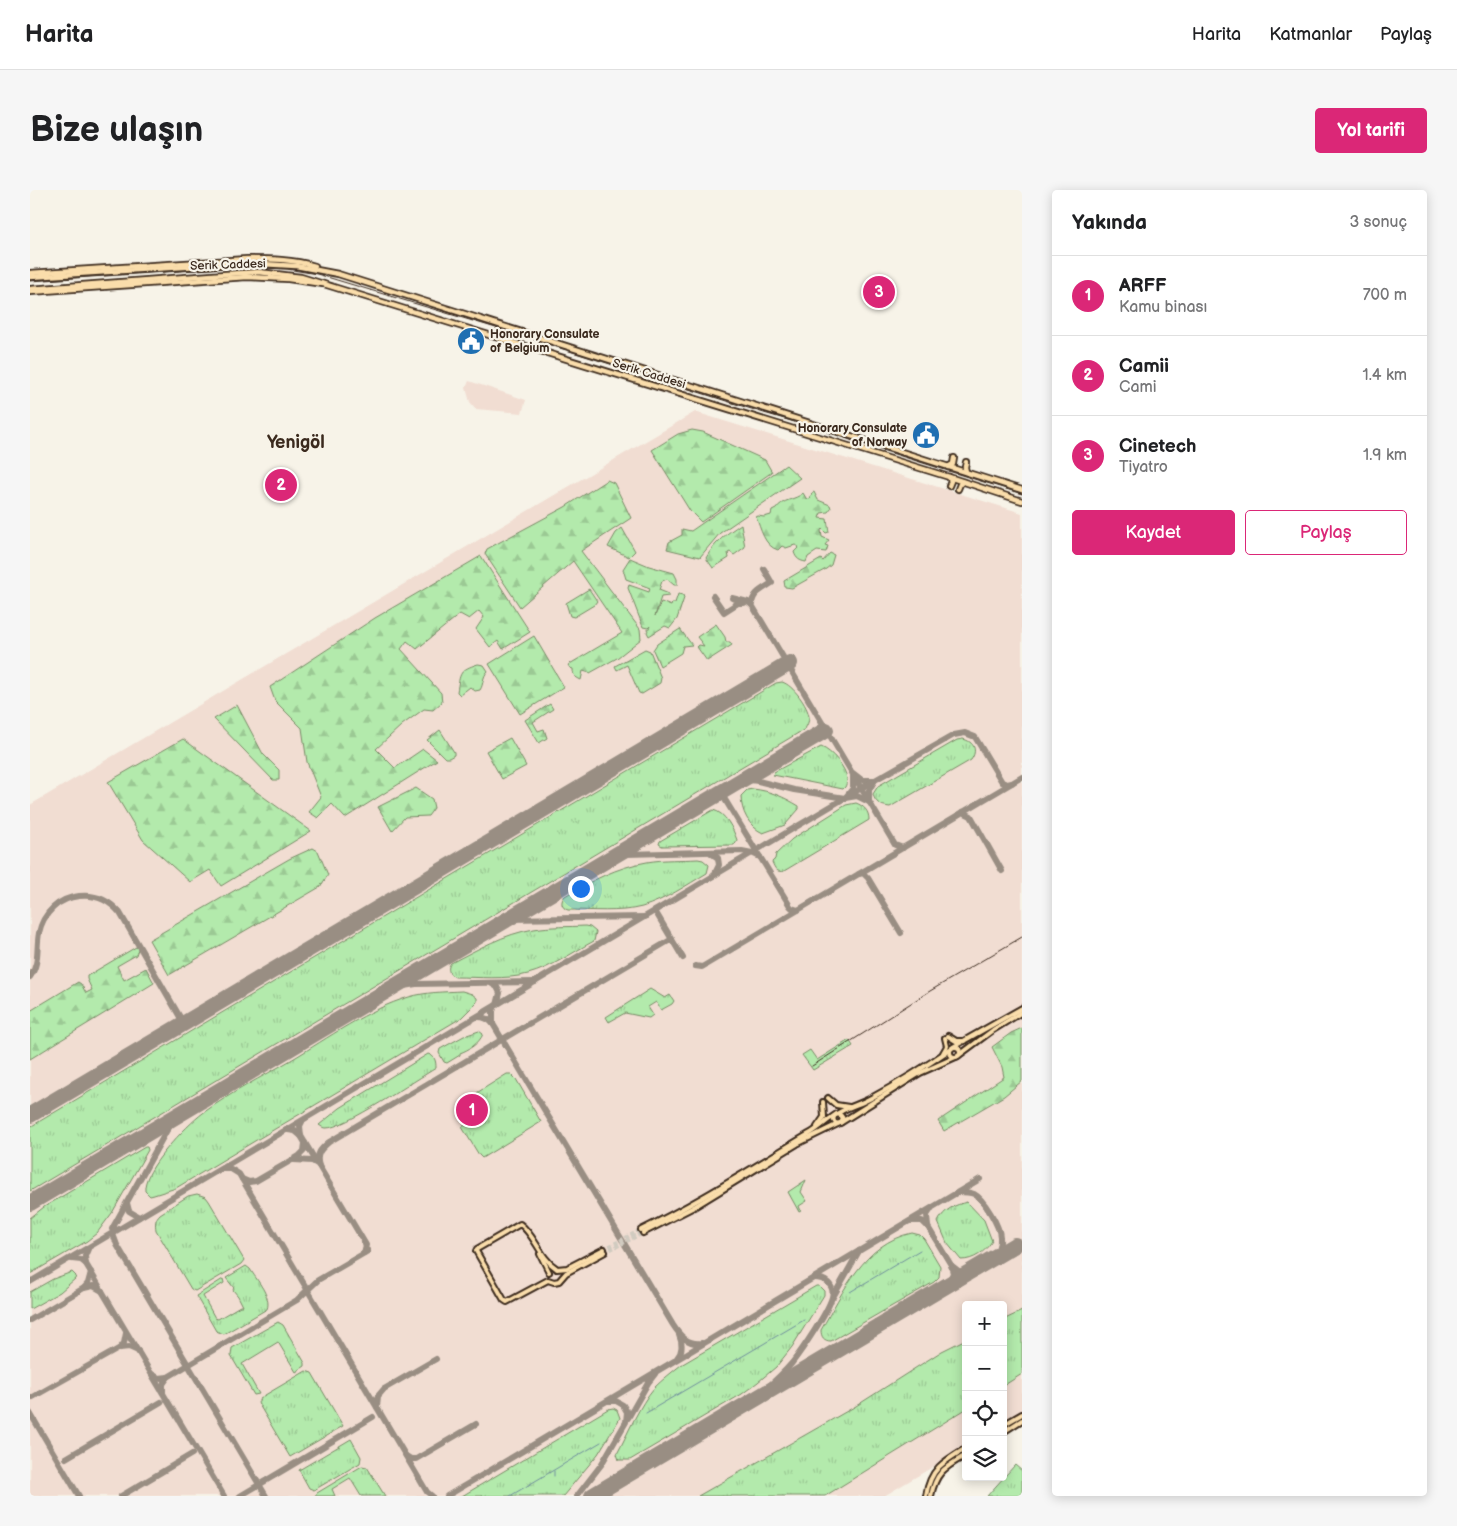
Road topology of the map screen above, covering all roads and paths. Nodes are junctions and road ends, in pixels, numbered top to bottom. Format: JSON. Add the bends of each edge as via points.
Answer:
{"nodes":[{"id":1,"x":338,"y":274,"type":"junction"},
{"id":2,"x":30,"y":275,"type":"edge"},
{"id":3,"x":334,"y":286,"type":"junction"},
{"id":4,"x":30,"y":290,"type":"edge"},
{"id":5,"x":954,"y":458,"type":"dead end"},
{"id":6,"x":966,"y":462,"type":"dead end"},
{"id":7,"x":948,"y":467,"type":"junction"},
{"id":8,"x":966,"y":472,"type":"junction"},
{"id":9,"x":949,"y":477,"type":"junction"},
{"id":10,"x":963,"y":482,"type":"junction"},
{"id":11,"x":949,"y":486,"type":"dead end"},
{"id":12,"x":958,"y":489,"type":"dead end"},
{"id":13,"x":1022,"y":490,"type":"edge"},
{"id":14,"x":1022,"y":502,"type":"edge"},
{"id":15,"x":1022,"y":1008,"type":"edge"},
{"id":16,"x":1022,"y":1012,"type":"edge"},
{"id":17,"x":973,"y":1038,"type":"junction"},
{"id":18,"x":953,"y":1049,"type":"junction"},
{"id":19,"x":958,"y":1056,"type":"junction"},
{"id":20,"x":935,"y":1060,"type":"junction"},
{"id":21,"x":828,"y":1098,"type":"dead end"},
{"id":22,"x":823,"y":1102,"type":"dead end"},
{"id":23,"x":854,"y":1106,"type":"junction"},
{"id":24,"x":835,"y":1115,"type":"junction"},
{"id":25,"x":840,"y":1123,"type":"junction"},
{"id":26,"x":810,"y":1134,"type":"junction"},
{"id":27,"x":530,"y":1234,"type":"junction"},
{"id":28,"x":557,"y":1268,"type":"junction"},
{"id":29,"x":549,"y":1272,"type":"junction"},
{"id":30,"x":562,"y":1278,"type":"junction"},
{"id":31,"x":550,"y":1280,"type":"junction"},
{"id":32,"x":1022,"y":1414,"type":"edge"},
{"id":33,"x":1022,"y":1420,"type":"edge"},
{"id":34,"x":1007,"y":1423,"type":"edge"},
{"id":35,"x":1007,"y":1429,"type":"edge"},
{"id":36,"x":962,"y":1450,"type":"edge"},
{"id":37,"x":962,"y":1457,"type":"edge"},
{"id":38,"x":939,"y":1470,"type":"junction"},
{"id":39,"x":926,"y":1496,"type":"edge"},
{"id":40,"x":931,"y":1496,"type":"edge"}],
"edges":[{"from":1,"to":2,"type":"highway","name":"Serik Caddesi","via":[[296,266],[245,263]]},
{"from":1,"to":2,"type":"highway","via":[[307,263],[273,259],[216,260]]},
{"from":1,"to":7,"type":"highway","name":"Serik Caddesi"},
{"from":3,"to":4,"type":"highway","via":[[247,277]]},
{"from":3,"to":4,"type":"highway","name":"Serik Caddesi","via":[[301,277],[259,272]]},
{"from":3,"to":9,"type":"highway","name":"Serik Caddesi"},
{"from":5,"to":7,"type":"highway"},
{"from":6,"to":8,"type":"highway"},
{"from":7,"to":8,"type":"highway","name":"Serik Caddesi"},
{"from":8,"to":13,"type":"highway","name":"Serik Caddesi"},
{"from":9,"to":10,"type":"highway","name":"Serik Caddesi"},
{"from":9,"to":11,"type":"highway"},
{"from":10,"to":12,"type":"highway"},
{"from":10,"to":14,"type":"highway","name":"Serik Caddesi"},
{"from":15,"to":17,"type":"main road"},
{"from":16,"to":19,"type":"main road"},
{"from":17,"to":18,"type":"main road"},
{"from":17,"to":20,"type":"main road","via":[[958,1041],[946,1037],[946,1049]]},
{"from":18,"to":19,"type":"main road","via":[[954,1056]]},
{"from":18,"to":19,"type":"main road","via":[[960,1052]]},
{"from":18,"to":20,"type":"main road"},
{"from":19,"to":25,"type":"main road","via":[[911,1078]]},
{"from":20,"to":23,"type":"main road"},
{"from":21,"to":23,"type":"main road","via":[[840,1106]]},
{"from":22,"to":26,"type":"main road","via":[[824,1117]]},
{"from":23,"to":24,"type":"main road"},
{"from":24,"to":25,"type":"main road","via":[[834,1121]]},
{"from":24,"to":26,"type":"main road"},
{"from":25,"to":26,"type":"main road","via":[[797,1144],[694,1207],[642,1232]]},
{"from":27,"to":28,"type":"main road","via":[[549,1264]]},
{"from":27,"to":29,"type":"main road"},
{"from":27,"to":31,"type":"main road","via":[[519,1224],[476,1252],[505,1302]]},
{"from":28,"to":29,"type":"main road"},
{"from":28,"to":30,"type":"main road"},
{"from":28,"to":30,"type":"main road","via":[[567,1268],[604,1251]]},
{"from":29,"to":31,"type":"main road"},
{"from":30,"to":31,"type":"main road","via":[[557,1282]]},
{"from":32,"to":34,"type":"main road"},
{"from":33,"to":35,"type":"main road"},
{"from":36,"to":38,"type":"main road","via":[[948,1459]]},
{"from":37,"to":38,"type":"main road"},
{"from":38,"to":39,"type":"main road","via":[[930,1480]]},
{"from":38,"to":40,"type":"main road"}]}
